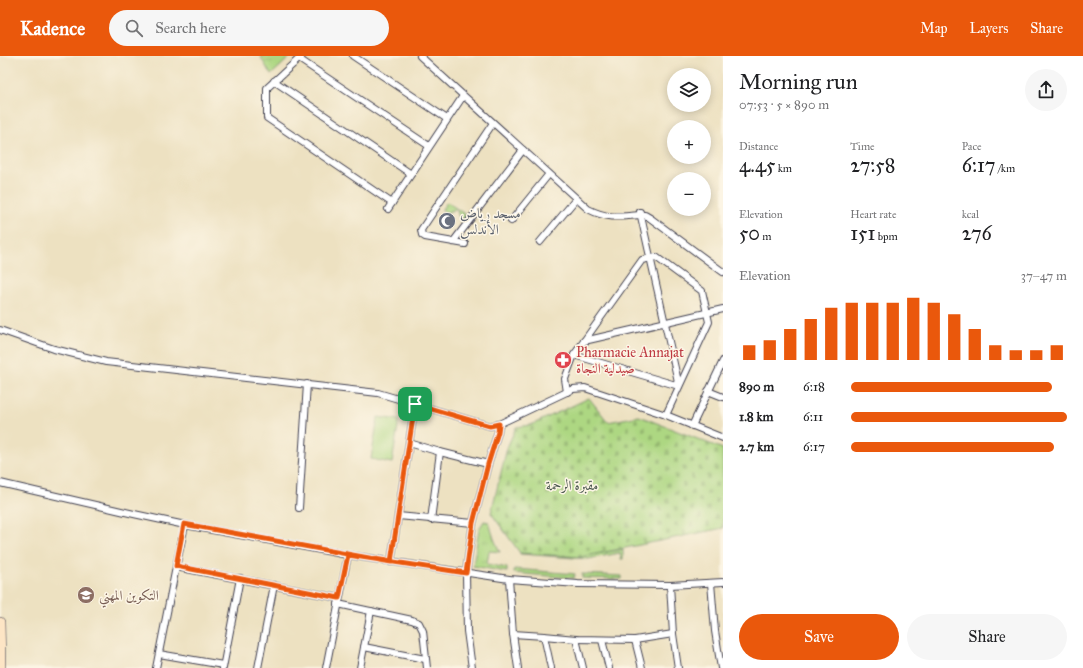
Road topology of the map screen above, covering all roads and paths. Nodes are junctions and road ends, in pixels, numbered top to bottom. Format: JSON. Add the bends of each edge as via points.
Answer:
{"nodes":[{"id":1,"x":353,"y":56,"type":"edge"},
{"id":2,"x":420,"y":56,"type":"edge"},
{"id":3,"x":300,"y":57,"type":"edge"},
{"id":4,"x":274,"y":81,"type":"junction"},
{"id":5,"x":463,"y":96,"type":"junction"},
{"id":6,"x":447,"y":119,"type":"junction"},
{"id":7,"x":494,"y":123,"type":"junction"},
{"id":8,"x":429,"y":146,"type":"junction"},
{"id":9,"x":523,"y":150,"type":"junction"},
{"id":10,"x":411,"y":174,"type":"junction"},
{"id":11,"x":549,"y":174,"type":"junction"},
{"id":12,"x":576,"y":199,"type":"junction"},
{"id":13,"x":641,"y":214,"type":"junction"},
{"id":14,"x":511,"y":221,"type":"dead end"},
{"id":15,"x":453,"y":242,"type":"junction"},
{"id":16,"x":540,"y":242,"type":"dead end"},
{"id":17,"x":465,"y":244,"type":"dead end"},
{"id":18,"x":650,"y":258,"type":"junction"},
{"id":19,"x":723,"y":272,"type":"edge"},
{"id":20,"x":723,"y":309,"type":"edge"},
{"id":21,"x":707,"y":312,"type":"junction"},
{"id":22,"x":665,"y":322,"type":"junction"},
{"id":23,"x":0,"y":330,"type":"edge"},
{"id":24,"x":584,"y":341,"type":"junction"},
{"id":25,"x":574,"y":355,"type":"junction"},
{"id":26,"x":723,"y":361,"type":"edge"},
{"id":27,"x":307,"y":384,"type":"junction"},
{"id":28,"x":679,"y":386,"type":"junction"},
{"id":29,"x":708,"y":391,"type":"junction"},
{"id":30,"x":567,"y":392,"type":"junction"},
{"id":31,"x":723,"y":397,"type":"edge"},
{"id":32,"x":415,"y":404,"type":"junction"},
{"id":33,"x":666,"y":415,"type":"junction"},
{"id":34,"x":499,"y":424,"type":"junction"},
{"id":35,"x":692,"y":426,"type":"junction"},
{"id":36,"x":723,"y":438,"type":"edge"},
{"id":37,"x":409,"y":443,"type":"junction"},
{"id":38,"x":440,"y":452,"type":"junction"},
{"id":39,"x":488,"y":464,"type":"junction"},
{"id":40,"x":0,"y":483,"type":"edge"},
{"id":41,"x":299,"y":508,"type":"dead end"},
{"id":42,"x":398,"y":516,"type":"junction"},
{"id":43,"x":431,"y":520,"type":"junction"},
{"id":44,"x":473,"y":523,"type":"junction"},
{"id":45,"x":184,"y":524,"type":"junction"},
{"id":46,"x":348,"y":555,"type":"junction"},
{"id":47,"x":391,"y":562,"type":"junction"},
{"id":48,"x":176,"y":566,"type":"junction"},
{"id":49,"x":466,"y":573,"type":"junction"},
{"id":50,"x":240,"y":578,"type":"junction"},
{"id":51,"x":509,"y":579,"type":"junction"},
{"id":52,"x":723,"y":582,"type":"edge"},
{"id":53,"x":711,"y":583,"type":"junction"},
{"id":54,"x":274,"y":585,"type":"junction"},
{"id":55,"x":670,"y":585,"type":"junction"},
{"id":56,"x":339,"y":601,"type":"junction"},
{"id":57,"x":371,"y":611,"type":"junction"},
{"id":58,"x":0,"y":622,"type":"edge"},
{"id":59,"x":513,"y":634,"type":"junction"},
{"id":60,"x":673,"y":634,"type":"junction"},
{"id":61,"x":544,"y":636,"type":"junction"},
{"id":62,"x":576,"y":639,"type":"junction"},
{"id":63,"x":602,"y":640,"type":"junction"},
{"id":64,"x":635,"y":640,"type":"junction"},
{"id":65,"x":364,"y":647,"type":"junction"},
{"id":66,"x":159,"y":654,"type":"junction"},
{"id":67,"x":425,"y":659,"type":"junction"},
{"id":68,"x":223,"y":667,"type":"edge"},
{"id":69,"x":1,"y":668,"type":"edge"},
{"id":70,"x":156,"y":668,"type":"edge"},
{"id":71,"x":258,"y":668,"type":"edge"},
{"id":72,"x":326,"y":668,"type":"edge"},
{"id":73,"x":360,"y":668,"type":"edge"},
{"id":74,"x":426,"y":668,"type":"edge"},
{"id":75,"x":472,"y":668,"type":"edge"},
{"id":76,"x":518,"y":668,"type":"edge"},
{"id":77,"x":551,"y":668,"type":"edge"},
{"id":78,"x":583,"y":668,"type":"edge"},
{"id":79,"x":608,"y":668,"type":"edge"},
{"id":80,"x":642,"y":668,"type":"edge"},
{"id":81,"x":678,"y":668,"type":"edge"},
{"id":82,"x":721,"y":668,"type":"edge"}],
"edges":[{"from":1,"to":6,"type":"street"},
{"from":2,"to":5,"type":"street"},
{"from":3,"to":4,"type":"street"},
{"from":3,"to":8,"type":"street"},
{"from":4,"to":10,"type":"street"},
{"from":4,"to":10,"type":"street","via":[[267,88],[267,118],[390,206]]},
{"from":5,"to":6,"type":"street"},
{"from":5,"to":7,"type":"street"},
{"from":6,"to":8,"type":"street"},
{"from":7,"to":9,"type":"street"},
{"from":7,"to":15,"type":"street","via":[[421,230],[425,237]]},
{"from":8,"to":10,"type":"street"},
{"from":9,"to":11,"type":"street"},
{"from":9,"to":15,"type":"street"},
{"from":11,"to":12,"type":"street"},
{"from":11,"to":14,"type":"street"},
{"from":12,"to":13,"type":"street","via":[[596,214],[604,216],[614,218]]},
{"from":12,"to":16,"type":"street"},
{"from":13,"to":18,"type":"street"},
{"from":13,"to":19,"type":"street"},
{"from":15,"to":17,"type":"street"},
{"from":18,"to":21,"type":"street","via":[[656,257],[702,291]]},
{"from":18,"to":22,"type":"street"},
{"from":18,"to":24,"type":"street","via":[[642,260]]},
{"from":20,"to":21,"type":"street"},
{"from":21,"to":22,"type":"street"},
{"from":21,"to":28,"type":"street","via":[[709,322]]},
{"from":22,"to":24,"type":"street"},
{"from":22,"to":28,"type":"street"},
{"from":23,"to":27,"type":"street","via":[[54,349],[106,362]]},
{"from":24,"to":25,"type":"street"},
{"from":25,"to":28,"type":"street"},
{"from":25,"to":30,"type":"street","via":[[565,380]]},
{"from":26,"to":29,"type":"street"},
{"from":27,"to":32,"type":"street","via":[[378,393]]},
{"from":27,"to":41,"type":"street"},
{"from":28,"to":33,"type":"street"},
{"from":29,"to":31,"type":"street"},
{"from":29,"to":35,"type":"street"},
{"from":30,"to":33,"type":"street","via":[[585,388]]},
{"from":30,"to":34,"type":"street"},
{"from":32,"to":34,"type":"street","via":[[490,426]]},
{"from":32,"to":37,"type":"street"},
{"from":33,"to":35,"type":"street"},
{"from":34,"to":39,"type":"street"},
{"from":35,"to":36,"type":"street"},
{"from":37,"to":38,"type":"street"},
{"from":37,"to":42,"type":"street"},
{"from":38,"to":39,"type":"street"},
{"from":38,"to":43,"type":"street"},
{"from":39,"to":44,"type":"street"},
{"from":40,"to":45,"type":"street"},
{"from":42,"to":43,"type":"street"},
{"from":42,"to":47,"type":"street"},
{"from":43,"to":44,"type":"street"},
{"from":44,"to":49,"type":"street"},
{"from":45,"to":46,"type":"street"},
{"from":45,"to":48,"type":"street"},
{"from":46,"to":47,"type":"street"},
{"from":46,"to":56,"type":"street"},
{"from":47,"to":49,"type":"street"},
{"from":48,"to":50,"type":"street"},
{"from":48,"to":66,"type":"street"},
{"from":49,"to":51,"type":"street"},
{"from":49,"to":75,"type":"street","via":[[467,631]]},
{"from":50,"to":54,"type":"street"},
{"from":50,"to":68,"type":"street"},
{"from":51,"to":55,"type":"street","via":[[578,584]]},
{"from":51,"to":59,"type":"street"},
{"from":52,"to":53,"type":"street"},
{"from":53,"to":55,"type":"street"},
{"from":53,"to":82,"type":"street"},
{"from":54,"to":56,"type":"street"},
{"from":54,"to":71,"type":"street"},
{"from":55,"to":60,"type":"street"},
{"from":56,"to":57,"type":"street"},
{"from":56,"to":72,"type":"street"},
{"from":57,"to":65,"type":"street"},
{"from":57,"to":67,"type":"street","via":[[419,623],[423,631]]},
{"from":58,"to":69,"type":"main road"},
{"from":59,"to":61,"type":"street"},
{"from":59,"to":76,"type":"street"},
{"from":60,"to":64,"type":"street"},
{"from":60,"to":81,"type":"street"},
{"from":61,"to":62,"type":"street"},
{"from":61,"to":77,"type":"street"},
{"from":62,"to":63,"type":"street"},
{"from":62,"to":78,"type":"street"},
{"from":63,"to":64,"type":"street"},
{"from":63,"to":79,"type":"street"},
{"from":64,"to":80,"type":"street"},
{"from":65,"to":67,"type":"street"},
{"from":65,"to":73,"type":"street"},
{"from":66,"to":68,"type":"street"},
{"from":66,"to":70,"type":"street"},
{"from":67,"to":74,"type":"street"}]}
